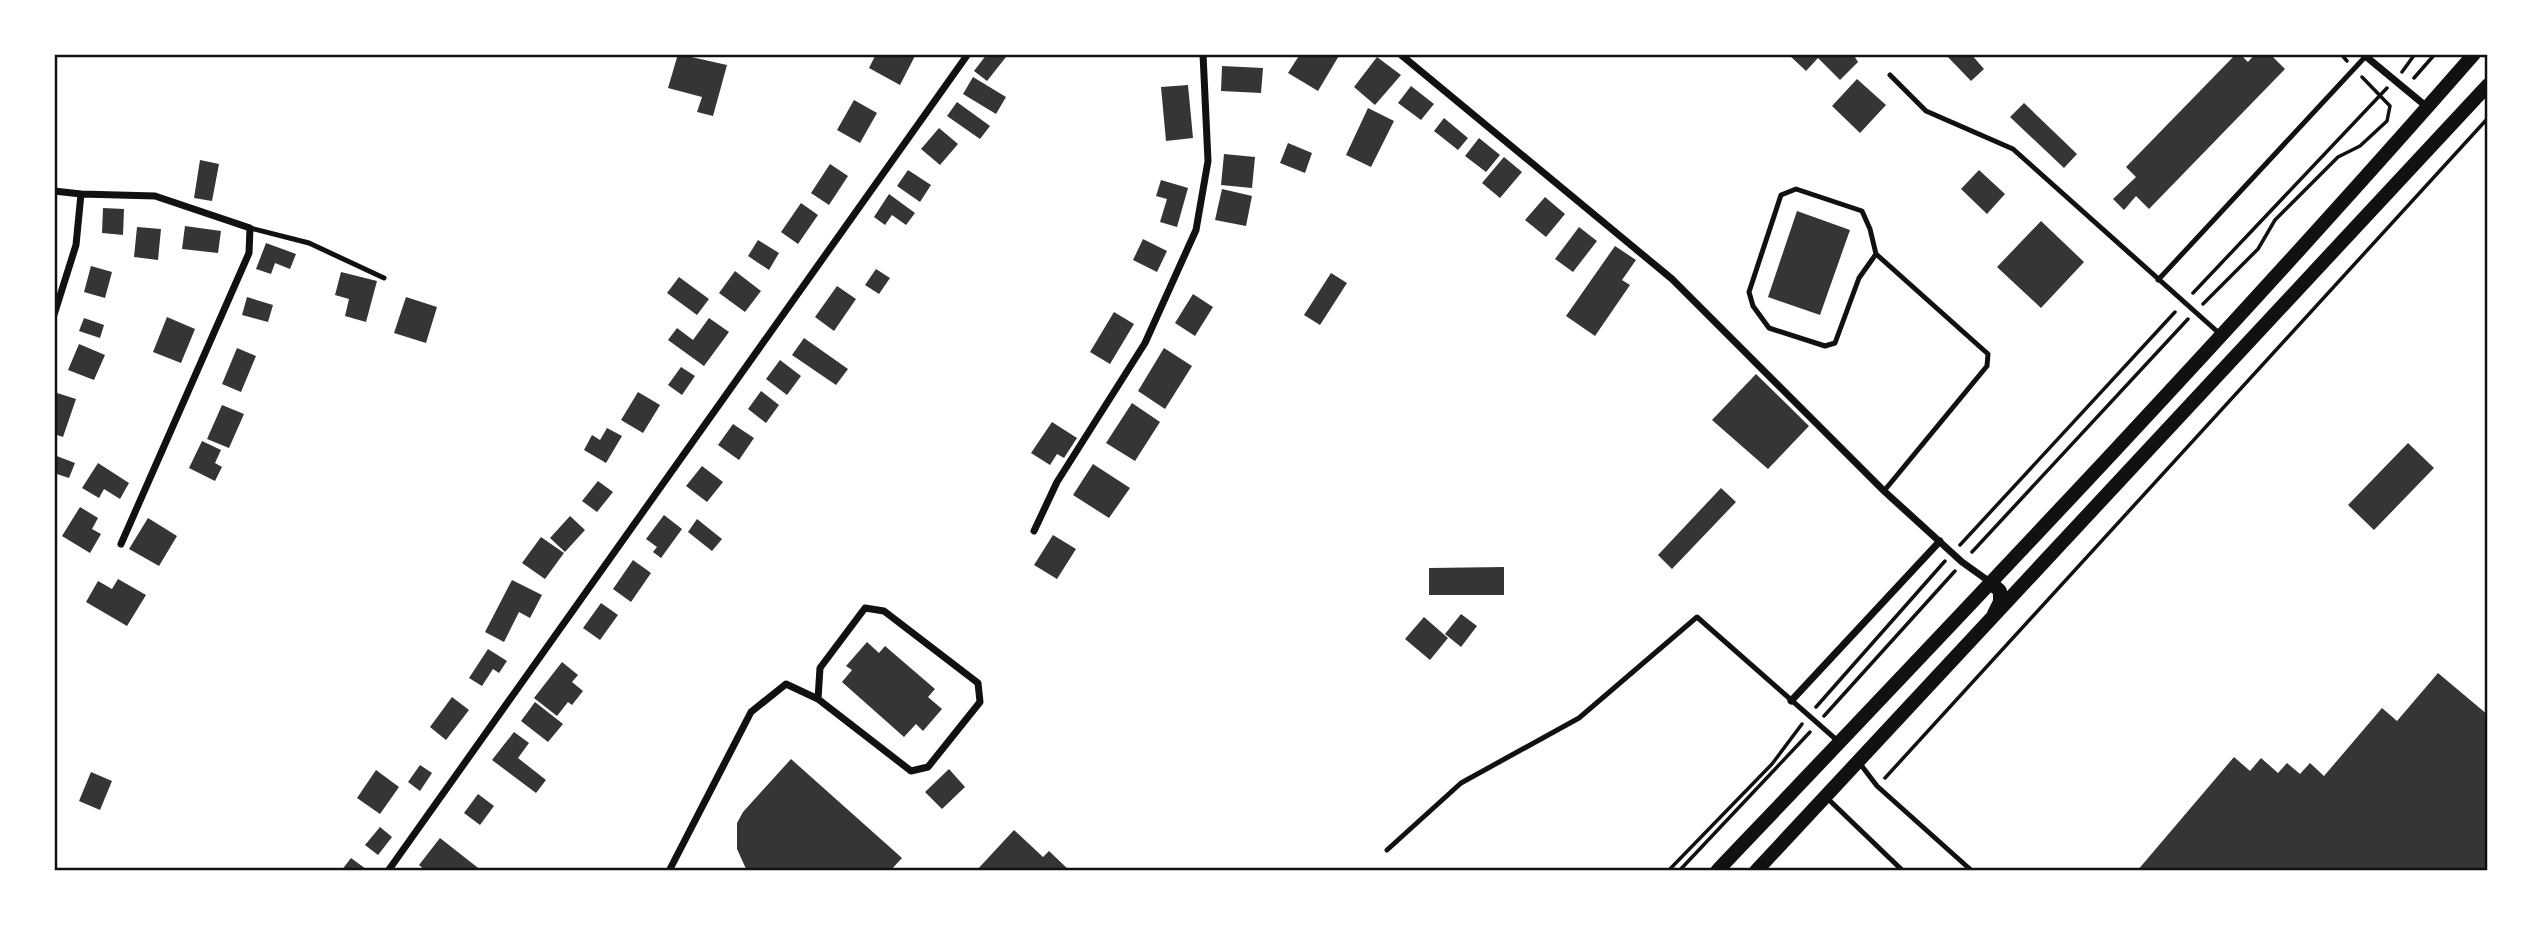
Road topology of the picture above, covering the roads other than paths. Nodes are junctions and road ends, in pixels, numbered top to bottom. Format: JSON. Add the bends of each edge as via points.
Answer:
{"nodes":[{"id":1,"x":968,"y":54,"type":"edge"},
{"id":2,"x":1203,"y":54,"type":"edge"},
{"id":3,"x":1400,"y":54,"type":"edge"},
{"id":4,"x":2474,"y":54,"type":"edge"},
{"id":5,"x":2364,"y":56,"type":"edge"},
{"id":6,"x":1890,"y":75,"type":"dead end"},
{"id":7,"x":2488,"y":85,"type":"edge"},
{"id":8,"x":2427,"y":107,"type":"junction"},
{"id":9,"x":54,"y":191,"type":"edge"},
{"id":10,"x":81,"y":194,"type":"junction"},
{"id":11,"x":250,"y":228,"type":"junction"},
{"id":12,"x":1876,"y":254,"type":"junction"},
{"id":13,"x":384,"y":278,"type":"dead end"},
{"id":14,"x":2158,"y":280,"type":"junction"},
{"id":15,"x":54,"y":315,"type":"edge"},
{"id":16,"x":2221,"y":335,"type":"junction"},
{"id":17,"x":1884,"y":491,"type":"junction"},
{"id":18,"x":1034,"y":531,"type":"dead end"},
{"id":19,"x":1940,"y":541,"type":"junction"},
{"id":20,"x":121,"y":544,"type":"dead end"},
{"id":21,"x":1990,"y":582,"type":"junction"},
{"id":22,"x":1989,"y":625,"type":"junction"},
{"id":23,"x":818,"y":699,"type":"junction"},
{"id":24,"x":1791,"y":701,"type":"junction"},
{"id":25,"x":1839,"y":742,"type":"junction"},
{"id":26,"x":1858,"y":761,"type":"junction"},
{"id":27,"x":1826,"y":797,"type":"junction"},
{"id":28,"x":1387,"y":850,"type":"dead end"},
{"id":29,"x":388,"y":871,"type":"edge"},
{"id":30,"x":669,"y":871,"type":"edge"},
{"id":31,"x":1717,"y":871,"type":"edge"},
{"id":32,"x":1756,"y":871,"type":"edge"},
{"id":33,"x":1903,"y":871,"type":"edge"},
{"id":34,"x":1972,"y":871,"type":"edge"}],
"edges":[{"from":1,"to":29,"type":"street"},
{"from":2,"to":18,"type":"street","via":[[1208,161],[1196,230],[1145,343],[1058,482]]},
{"from":3,"to":17,"type":"street","via":[[1672,279]]},
{"from":4,"to":8,"type":"main road"},
{"from":5,"to":8,"type":"street"},
{"from":5,"to":14,"type":"lane"},
{"from":6,"to":14,"type":"lane","via":[[1926,111],[2013,149]]},
{"from":7,"to":22,"type":"main road"},
{"from":8,"to":16,"type":"main road"},
{"from":9,"to":10,"type":"street"},
{"from":10,"to":11,"type":"street","via":[[155,196]]},
{"from":10,"to":15,"type":"street","via":[[76,245]]},
{"from":11,"to":13,"type":"lane","via":[[309,243]]},
{"from":11,"to":20,"type":"street","via":[[249,253]]},
{"from":12,"to":12,"type":"lane","via":[[1862,211],[1796,189],[1781,195],[1749,292],[1753,306],[1769,328],[1825,346],[1835,343],[1859,278]]},
{"from":12,"to":17,"type":"lane","via":[[1988,354],[1987,366]]},
{"from":14,"to":16,"type":"lane"},
{"from":16,"to":21,"type":"main road"},
{"from":17,"to":19,"type":"street"},
{"from":19,"to":21,"type":"street"},
{"from":19,"to":24,"type":"street"},
{"from":21,"to":22,"type":"main road","via":[[2000,591],[2000,602]]},
{"from":21,"to":25,"type":"main road"},
{"from":22,"to":26,"type":"main road"},
{"from":23,"to":23,"type":"street","via":[[912,771],[928,767],[979,702],[978,683],[884,611],[865,608],[820,668]]},
{"from":23,"to":30,"type":"street","via":[[786,684],[751,712]]},
{"from":24,"to":25,"type":"lane"},
{"from":24,"to":28,"type":"lane","via":[[1697,617],[1579,718],[1461,783]]},
{"from":25,"to":31,"type":"main road"},
{"from":26,"to":27,"type":"main road"},
{"from":26,"to":34,"type":"lane","via":[[1877,786]]},
{"from":27,"to":32,"type":"main road"},
{"from":27,"to":33,"type":"lane"}]}
